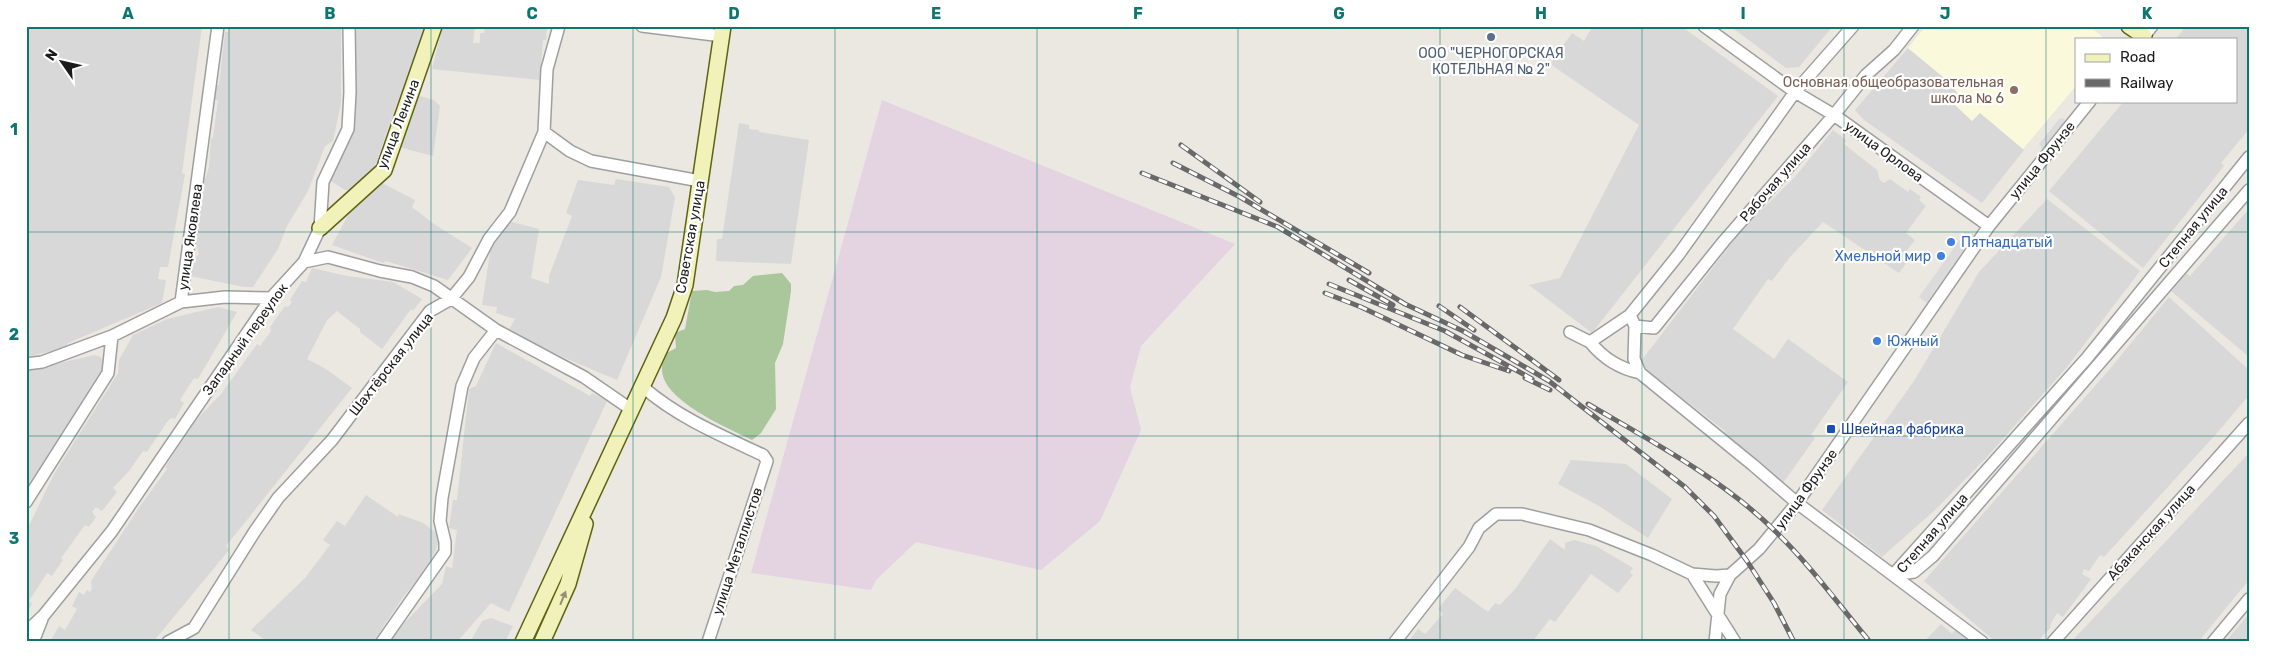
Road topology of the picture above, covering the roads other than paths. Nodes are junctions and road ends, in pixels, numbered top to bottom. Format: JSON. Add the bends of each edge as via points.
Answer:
{"nodes":[{"id":1,"x":218,"y":26,"type":"edge"},
{"id":2,"x":348,"y":26,"type":"edge"},
{"id":3,"x":434,"y":26,"type":"edge"},
{"id":4,"x":559,"y":26,"type":"edge"},
{"id":5,"x":642,"y":26,"type":"edge"},
{"id":6,"x":1704,"y":26,"type":"edge"},
{"id":7,"x":1853,"y":26,"type":"edge"},
{"id":8,"x":1913,"y":26,"type":"edge"},
{"id":9,"x":2129,"y":26,"type":"edge"},
{"id":10,"x":723,"y":31,"type":"edge"},
{"id":11,"x":2146,"y":34,"type":"edge"},
{"id":12,"x":1795,"y":92,"type":"junction"},
{"id":13,"x":2089,"y":102,"type":"edge"},
{"id":14,"x":1834,"y":115,"type":"junction"},
{"id":15,"x":544,"y":132,"type":"junction"},
{"id":16,"x":2249,"y":157,"type":"edge"},
{"id":17,"x":700,"y":181,"type":"junction"},
{"id":18,"x":2249,"y":190,"type":"edge"},
{"id":19,"x":1989,"y":226,"type":"junction"},
{"id":20,"x":320,"y":228,"type":"junction"},
{"id":21,"x":304,"y":262,"type":"junction"},
{"id":22,"x":271,"y":298,"type":"junction"},
{"id":23,"x":452,"y":298,"type":"junction"},
{"id":24,"x":181,"y":302,"type":"junction"},
{"id":25,"x":1632,"y":321,"type":"junction"},
{"id":26,"x":496,"y":330,"type":"junction"},
{"id":27,"x":1570,"y":332,"type":"dead end"},
{"id":28,"x":112,"y":336,"type":"junction"},
{"id":29,"x":1590,"y":342,"type":"junction"},
{"id":30,"x":26,"y":364,"type":"edge"},
{"id":31,"x":1640,"y":374,"type":"junction"},
{"id":32,"x":643,"y":387,"type":"junction"},
{"id":33,"x":632,"y":410,"type":"junction"},
{"id":34,"x":2249,"y":423,"type":"edge"},
{"id":35,"x":594,"y":490,"type":"junction"},
{"id":36,"x":26,"y":502,"type":"edge"},
{"id":37,"x":1797,"y":504,"type":"junction"},
{"id":38,"x":1692,"y":574,"type":"junction"},
{"id":39,"x":1730,"y":575,"type":"junction"},
{"id":40,"x":1893,"y":575,"type":"junction"},
{"id":41,"x":2249,"y":599,"type":"edge"},
{"id":42,"x":1717,"y":611,"type":"junction"},
{"id":43,"x":44,"y":615,"type":"junction"},
{"id":44,"x":26,"y":632,"type":"edge"},
{"id":45,"x":33,"y":642,"type":"edge"},
{"id":46,"x":168,"y":642,"type":"edge"},
{"id":47,"x":382,"y":642,"type":"edge"},
{"id":48,"x":523,"y":642,"type":"edge"},
{"id":49,"x":542,"y":642,"type":"edge"},
{"id":50,"x":708,"y":642,"type":"edge"},
{"id":51,"x":1395,"y":642,"type":"edge"},
{"id":52,"x":1715,"y":642,"type":"edge"},
{"id":53,"x":1735,"y":642,"type":"edge"},
{"id":54,"x":1982,"y":642,"type":"edge"},
{"id":55,"x":2053,"y":642,"type":"edge"},
{"id":56,"x":2213,"y":642,"type":"edge"}],
"edges":[{"from":1,"to":24,"type":"street","name":"улица Яковлева"},
{"from":2,"to":20,"type":"street","name":"Западный переулок","via":[[348,129],[323,182]]},
{"from":3,"to":20,"type":"main road","name":"улица Ленина","via":[[384,170]]},
{"from":4,"to":15,"type":"street","name":"Шахтёрская улица","via":[[547,70]]},
{"from":5,"to":10,"type":"street"},
{"from":6,"to":12,"type":"street","name":"улица Орлова"},
{"from":7,"to":12,"type":"street"},
{"from":8,"to":14,"type":"street","name":"Рабочая улица","via":[[1894,50],[1866,75]]},
{"from":9,"to":11,"type":"main road"},
{"from":10,"to":17,"type":"main road","name":"Советская улица"},
{"from":12,"to":14,"type":"street","name":"улица Орлова"},
{"from":12,"to":25,"type":"street"},
{"from":13,"to":19,"type":"street","name":"улица Фрунзе"},
{"from":14,"to":19,"type":"street","name":"улица Орлова"},
{"from":14,"to":25,"type":"street","name":"Рабочая улица","via":[[1724,241],[1654,328]]},
{"from":15,"to":17,"type":"street","via":[[570,151],[591,161]]},
{"from":15,"to":23,"type":"street","name":"Шахтёрская улица","via":[[510,212]]},
{"from":16,"to":40,"type":"street","name":"Степная улица","via":[[2087,358]]},
{"from":17,"to":32,"type":"main road","name":"Советская улица","via":[[685,285]]},
{"from":18,"to":40,"type":"street","name":"Степная улица","via":[[1934,556],[1914,572]]},
{"from":19,"to":37,"type":"street","name":"улица Фрунзе"},
{"from":20,"to":21,"type":"street","name":"Западный переулок"},
{"from":21,"to":22,"type":"street","name":"Западный переулок"},
{"from":21,"to":23,"type":"street","via":[[328,257],[412,277]]},
{"from":22,"to":24,"type":"street","via":[[225,297]]},
{"from":22,"to":43,"type":"street","name":"Западный переулок","via":[[112,531]]},
{"from":23,"to":26,"type":"street"},
{"from":23,"to":46,"type":"street","name":"Шахтёрская улица","via":[[430,311],[332,440],[278,498],[194,628]]},
{"from":24,"to":28,"type":"street","name":"улица Яковлева"},
{"from":25,"to":29,"type":"street"},
{"from":25,"to":31,"type":"street","via":[[1634,359]]},
{"from":26,"to":33,"type":"street","via":[[584,377]]},
{"from":26,"to":47,"type":"street","via":[[474,358],[462,386],[442,498],[440,521],[444,552]]},
{"from":27,"to":29,"type":"street"},
{"from":28,"to":30,"type":"street","name":"улица Яковлева","via":[[42,362]]},
{"from":28,"to":36,"type":"street","via":[[108,373]]},
{"from":29,"to":31,"type":"street","via":[[1599,354],[1614,364]]},
{"from":31,"to":37,"type":"street"},
{"from":32,"to":33,"type":"main road","name":"Советская улица"},
{"from":32,"to":50,"type":"street","name":"улица Металлистов","via":[[658,400],[700,425],[763,455],[767,461]]},
{"from":33,"to":35,"type":"main road","name":"Советская улица"},
{"from":34,"to":55,"type":"street","name":"Абаканская улица"},
{"from":35,"to":48,"type":"main road","name":"Советская улица"},
{"from":49,"to":35,"type":"main road","name":"Советская улица","one_way":true,"via":[[568,584]]},
{"from":37,"to":39,"type":"street","name":"улица Фрунзе","via":[[1759,549]]},
{"from":37,"to":40,"type":"street"},
{"from":38,"to":39,"type":"street"},
{"from":38,"to":42,"type":"street"},
{"from":38,"to":51,"type":"street","via":[[1588,530],[1522,514],[1496,514],[1479,528],[1469,546]]},
{"from":39,"to":42,"type":"street","via":[[1720,594]]},
{"from":40,"to":54,"type":"street"},
{"from":41,"to":56,"type":"street"},
{"from":42,"to":52,"type":"street"},
{"from":42,"to":53,"type":"street"},
{"from":43,"to":44,"type":"street","name":"Западный переулок"},
{"from":43,"to":45,"type":"street","name":"Западный переулок"}]}
